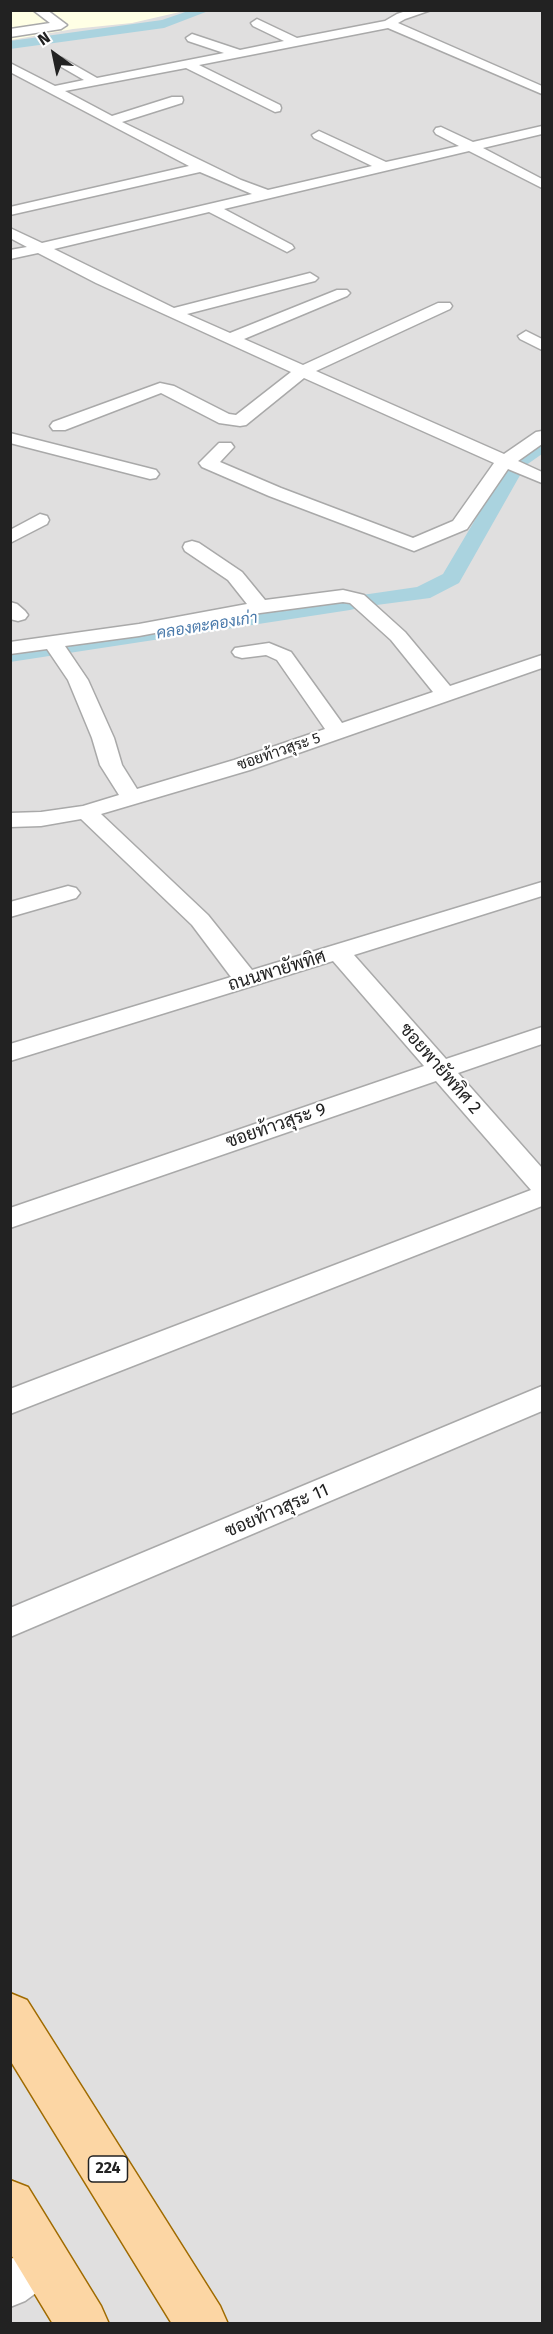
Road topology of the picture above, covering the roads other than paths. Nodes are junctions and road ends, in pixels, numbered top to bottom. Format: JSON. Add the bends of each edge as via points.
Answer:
{"nodes":[{"id":1,"x":38,"y":10,"type":"edge"},
{"id":2,"x":426,"y":10,"type":"edge"},
{"id":3,"x":257,"y":23,"type":"dead end"},
{"id":4,"x":391,"y":23,"type":"junction"},
{"id":5,"x":10,"y":33,"type":"edge"},
{"id":6,"x":192,"y":38,"type":"dead end"},
{"id":7,"x":295,"y":42,"type":"junction"},
{"id":8,"x":241,"y":53,"type":"junction"},
{"id":9,"x":62,"y":62,"type":"dead end"},
{"id":10,"x":188,"y":64,"type":"junction"},
{"id":11,"x":10,"y":67,"type":"edge"},
{"id":12,"x":96,"y":82,"type":"junction"},
{"id":13,"x":543,"y":88,"type":"edge"},
{"id":14,"x":53,"y":90,"type":"junction"},
{"id":15,"x":177,"y":100,"type":"dead end"},
{"id":16,"x":275,"y":108,"type":"dead end"},
{"id":17,"x":111,"y":121,"type":"junction"},
{"id":18,"x":543,"y":130,"type":"edge"},
{"id":19,"x":441,"y":131,"type":"dead end"},
{"id":20,"x":319,"y":135,"type":"dead end"},
{"id":21,"x":470,"y":147,"type":"junction"},
{"id":22,"x":202,"y":167,"type":"junction"},
{"id":23,"x":385,"y":167,"type":"junction"},
{"id":24,"x":543,"y":184,"type":"edge"},
{"id":25,"x":266,"y":194,"type":"junction"},
{"id":26,"x":210,"y":207,"type":"junction"},
{"id":27,"x":10,"y":211,"type":"edge"},
{"id":28,"x":10,"y":232,"type":"edge"},
{"id":29,"x":39,"y":248,"type":"junction"},
{"id":30,"x":287,"y":249,"type":"dead end"},
{"id":31,"x":10,"y":255,"type":"edge"},
{"id":32,"x":310,"y":278,"type":"dead end"},
{"id":33,"x":342,"y":293,"type":"dead end"},
{"id":34,"x":444,"y":306,"type":"dead end"},
{"id":35,"x":172,"y":313,"type":"junction"},
{"id":36,"x":526,"y":336,"type":"dead end"},
{"id":37,"x":230,"y":339,"type":"junction"},
{"id":38,"x":543,"y":345,"type":"edge"},
{"id":39,"x":301,"y":372,"type":"junction"},
{"id":40,"x":59,"y":426,"type":"dead end"},
{"id":41,"x":543,"y":436,"type":"edge"},
{"id":42,"x":10,"y":438,"type":"edge"},
{"id":43,"x":225,"y":447,"type":"dead end"},
{"id":44,"x":504,"y":462,"type":"junction"},
{"id":45,"x":150,"y":474,"type":"dead end"},
{"id":46,"x":543,"y":478,"type":"edge"},
{"id":47,"x":39,"y":520,"type":"dead end"},
{"id":48,"x":10,"y":538,"type":"edge"},
{"id":49,"x":192,"y":547,"type":"dead end"},
{"id":50,"x":260,"y":607,"type":"junction"},
{"id":51,"x":52,"y":642,"type":"junction"},
{"id":52,"x":10,"y":648,"type":"edge"},
{"id":53,"x":242,"y":652,"type":"dead end"},
{"id":54,"x":543,"y":661,"type":"edge"},
{"id":55,"x":447,"y":695,"type":"junction"},
{"id":56,"x":338,"y":732,"type":"junction"},
{"id":57,"x":132,"y":798,"type":"junction"},
{"id":58,"x":86,"y":812,"type":"junction"},
{"id":59,"x":10,"y":820,"type":"edge"},
{"id":60,"x":543,"y":889,"type":"edge"},
{"id":61,"x":68,"y":893,"type":"dead end"},
{"id":62,"x":10,"y":910,"type":"edge"},
{"id":63,"x":339,"y":952,"type":"junction"},
{"id":64,"x":247,"y":981,"type":"junction"},
{"id":65,"x":543,"y":1035,"type":"edge"},
{"id":66,"x":10,"y":1053,"type":"edge"},
{"id":67,"x":440,"y":1069,"type":"junction"},
{"id":68,"x":543,"y":1185,"type":"edge"},
{"id":69,"x":543,"y":1196,"type":"edge"},
{"id":70,"x":10,"y":1218,"type":"edge"},
{"id":71,"x":543,"y":1398,"type":"edge"},
{"id":72,"x":10,"y":1402,"type":"edge"},
{"id":73,"x":10,"y":1623,"type":"edge"},
{"id":74,"x":10,"y":2016,"type":"edge"},
{"id":75,"x":10,"y":2205,"type":"edge"},
{"id":76,"x":161,"y":2254,"type":"junction"},
{"id":77,"x":27,"y":2274,"type":"edge"},
{"id":78,"x":83,"y":2323,"type":"edge"},
{"id":79,"x":202,"y":2324,"type":"edge"},
{"id":80,"x":223,"y":2324,"type":"edge"}],
"edges":[{"from":1,"to":5,"type":"street","via":[[61,25]]},
{"from":2,"to":4,"type":"street","via":[[401,16]]},
{"from":3,"to":7,"type":"street"},
{"from":4,"to":7,"type":"street"},
{"from":4,"to":13,"type":"street"},
{"from":6,"to":8,"type":"street"},
{"from":7,"to":8,"type":"street"},
{"from":8,"to":10,"type":"street"},
{"from":9,"to":12,"type":"street"},
{"from":10,"to":12,"type":"street"},
{"from":10,"to":16,"type":"street"},
{"from":11,"to":14,"type":"street"},
{"from":12,"to":14,"type":"street"},
{"from":14,"to":17,"type":"street"},
{"from":15,"to":17,"type":"street"},
{"from":17,"to":22,"type":"street"},
{"from":18,"to":21,"type":"street"},
{"from":19,"to":21,"type":"street"},
{"from":20,"to":23,"type":"street"},
{"from":21,"to":23,"type":"street"},
{"from":21,"to":24,"type":"street"},
{"from":22,"to":25,"type":"street"},
{"from":22,"to":27,"type":"street"},
{"from":23,"to":25,"type":"street"},
{"from":25,"to":26,"type":"street"},
{"from":26,"to":29,"type":"street"},
{"from":26,"to":30,"type":"street"},
{"from":28,"to":29,"type":"street"},
{"from":29,"to":31,"type":"street"},
{"from":29,"to":35,"type":"street"},
{"from":32,"to":35,"type":"street"},
{"from":33,"to":37,"type":"street"},
{"from":34,"to":39,"type":"street"},
{"from":35,"to":37,"type":"street"},
{"from":36,"to":38,"type":"street"},
{"from":37,"to":39,"type":"street"},
{"from":39,"to":40,"type":"street","via":[[238,422],[160,388]]},
{"from":39,"to":44,"type":"street"},
{"from":41,"to":44,"type":"street"},
{"from":42,"to":45,"type":"street"},
{"from":43,"to":44,"type":"street","via":[[208,463],[414,545],[460,525]]},
{"from":44,"to":46,"type":"street"},
{"from":47,"to":48,"type":"street"},
{"from":49,"to":50,"type":"street","via":[[231,572]]},
{"from":50,"to":51,"type":"street"},
{"from":50,"to":55,"type":"street","via":[[343,596],[357,599],[398,636]]},
{"from":51,"to":52,"type":"street"},
{"from":51,"to":57,"type":"street","via":[[78,680],[111,765]]},
{"from":53,"to":56,"type":"street","via":[[269,649],[284,656]]},
{"from":54,"to":55,"type":"street","name":"ซอยท้าวสุระ 5"},
{"from":55,"to":56,"type":"street","name":"ซอยท้าวสุระ 5"},
{"from":56,"to":57,"type":"street","name":"ซอยท้าวสุระ 5"},
{"from":57,"to":58,"type":"street","name":"ซอยท้าวสุระ 5"},
{"from":58,"to":59,"type":"street","name":"ซอยท้าวสุระ 5"},
{"from":58,"to":64,"type":"street","via":[[200,920]]},
{"from":60,"to":63,"type":"street","name":"ถนนพายัพทิศ"},
{"from":61,"to":62,"type":"street"},
{"from":63,"to":64,"type":"street","name":"ถนนพายัพทิศ"},
{"from":63,"to":67,"type":"street","name":"ซอยพายัพทิศ 2"},
{"from":64,"to":66,"type":"street","name":"ถนนพายัพทิศ"},
{"from":65,"to":67,"type":"street","name":"ซอยท้าวสุระ 9"},
{"from":67,"to":68,"type":"street","name":"ซอยพายัพทิศ 2"},
{"from":67,"to":70,"type":"street","name":"ซอยท้าวสุระ 9"},
{"from":69,"to":72,"type":"street"},
{"from":71,"to":73,"type":"street","name":"ซอยท้าวสุระ 11"},
{"from":74,"to":76,"type":"main road","number":"224"},
{"from":75,"to":77,"type":"main road"},
{"from":76,"to":79,"type":"main road","number":"224"},
{"from":76,"to":80,"type":"main road"},
{"from":77,"to":78,"type":"main road"}]}
